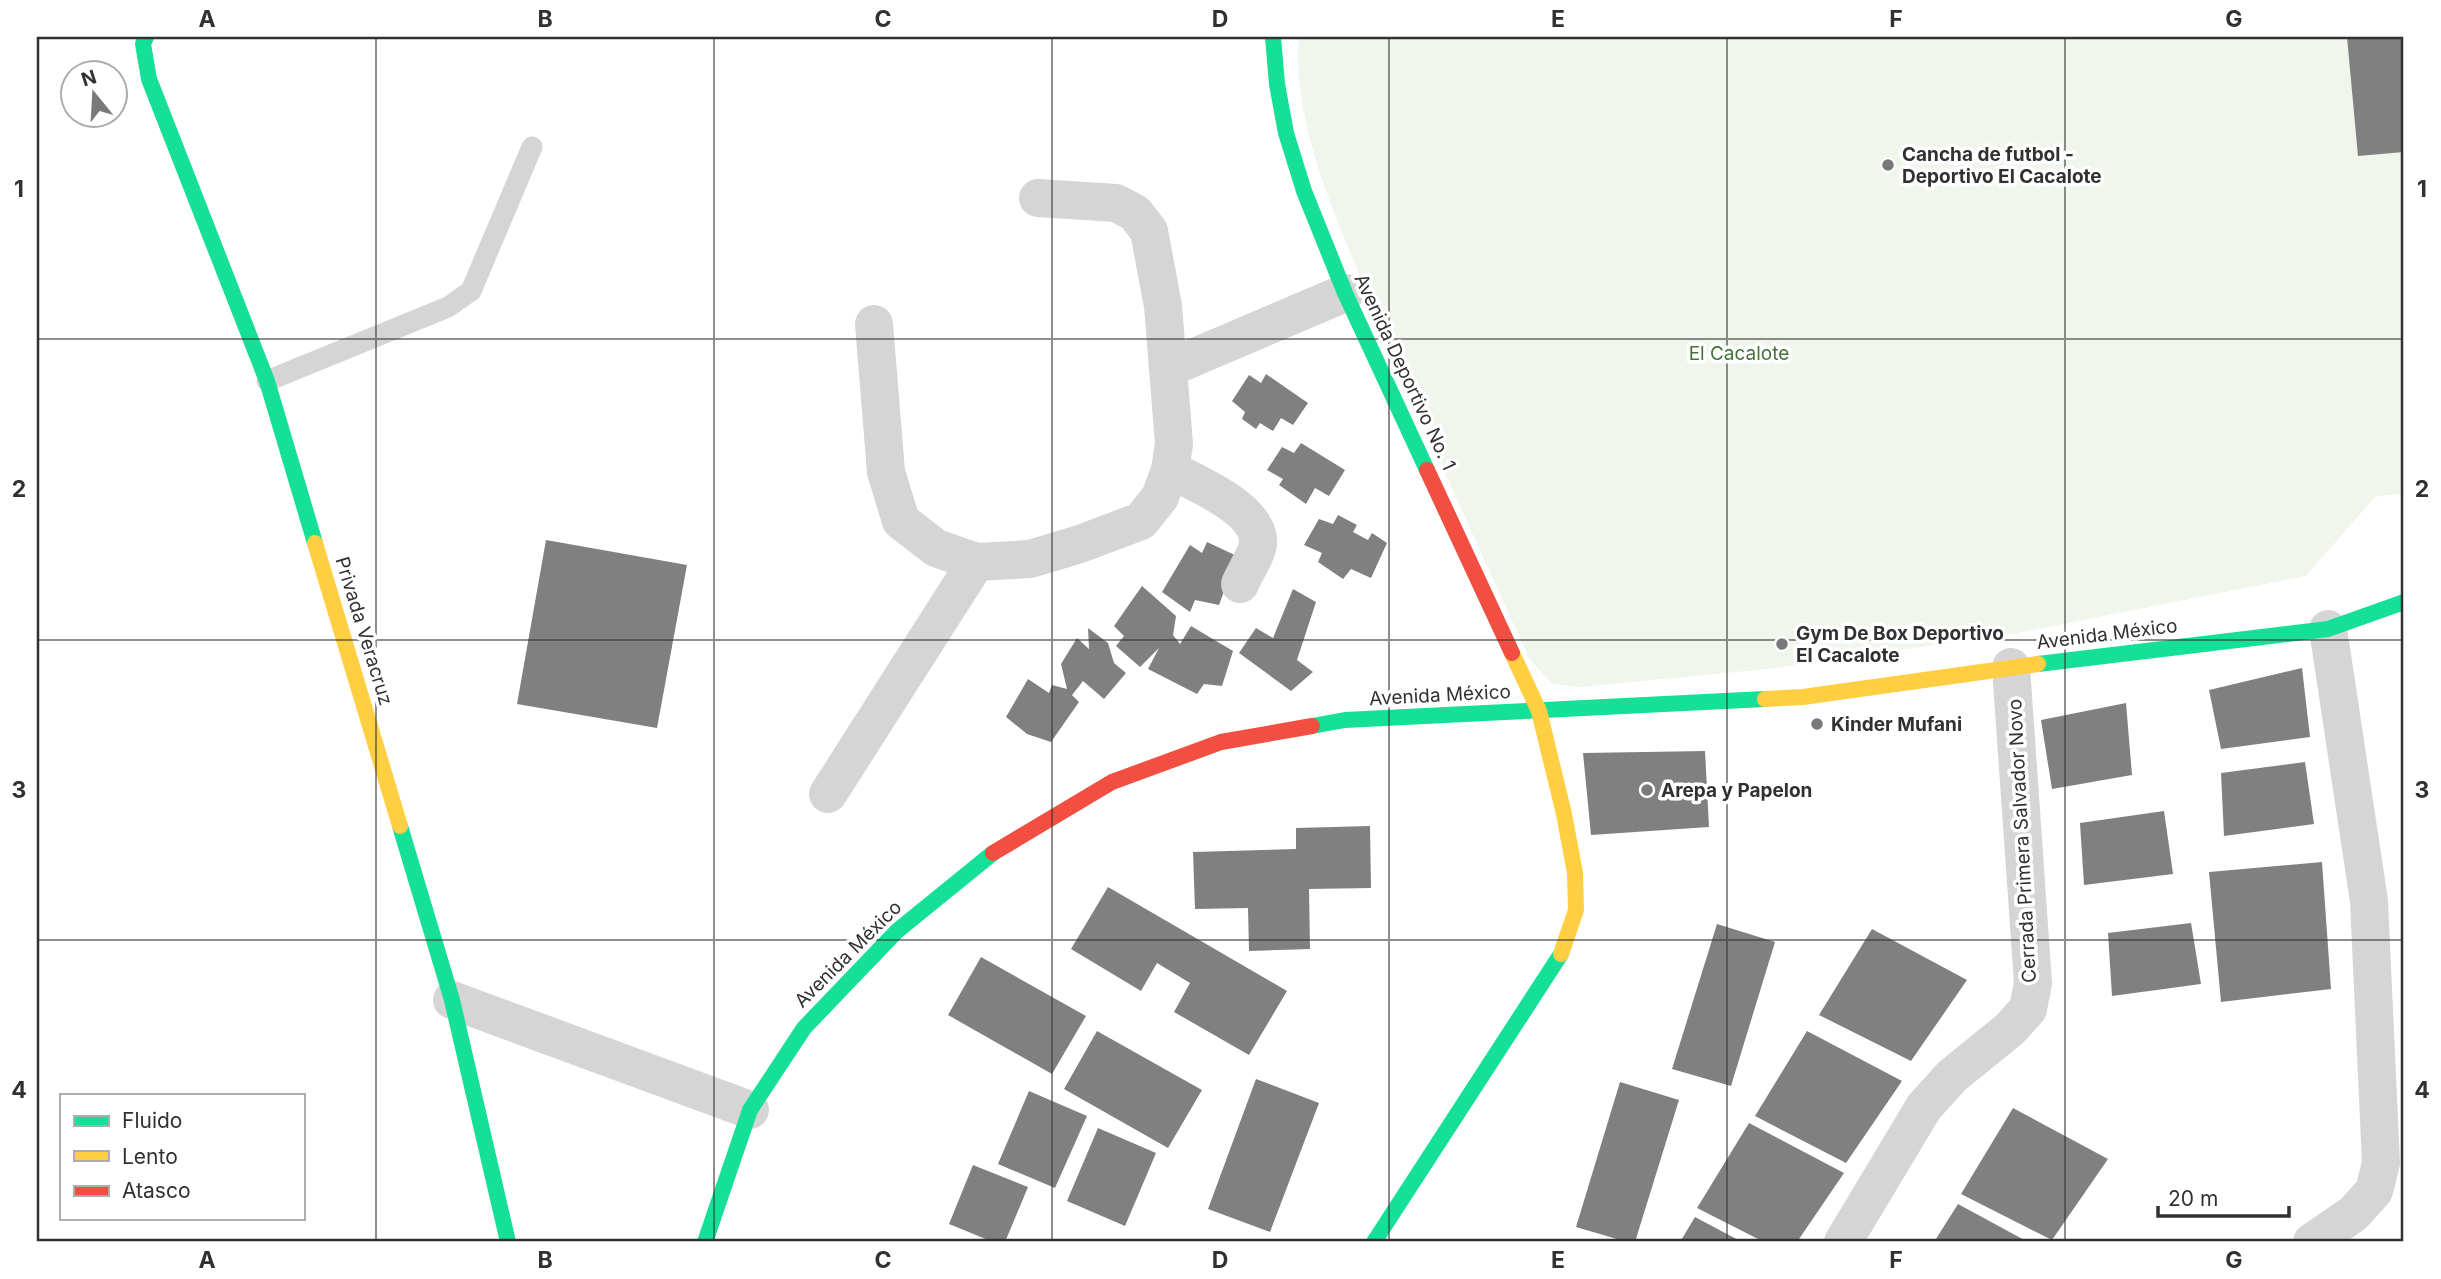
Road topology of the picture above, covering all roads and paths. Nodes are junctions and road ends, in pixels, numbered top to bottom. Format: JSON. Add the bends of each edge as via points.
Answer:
{"nodes":[{"id":1,"x":1273,"y":37,"type":"edge"},
{"id":2,"x":145,"y":41,"type":"edge"},
{"id":3,"x":532,"y":147,"type":"dead end"},
{"id":4,"x":1038,"y":198,"type":"dead end"},
{"id":5,"x":1345,"y":293,"type":"junction"},
{"id":6,"x":874,"y":324,"type":"dead end"},
{"id":7,"x":1169,"y":368,"type":"junction"},
{"id":8,"x":267,"y":381,"type":"junction"},
{"id":9,"x":1170,"y":470,"type":"junction"},
{"id":10,"x":976,"y":562,"type":"junction"},
{"id":11,"x":1240,"y":584,"type":"dead end"},
{"id":12,"x":2404,"y":602,"type":"edge"},
{"id":13,"x":2328,"y":629,"type":"junction"},
{"id":14,"x":2011,"y":667,"type":"junction"},
{"id":15,"x":1539,"y":711,"type":"junction"},
{"id":16,"x":828,"y":794,"type":"dead end"},
{"id":17,"x":452,"y":1000,"type":"junction"},
{"id":18,"x":750,"y":1110,"type":"junction"},
{"id":19,"x":508,"y":1242,"type":"edge"},
{"id":20,"x":705,"y":1242,"type":"edge"},
{"id":21,"x":1374,"y":1242,"type":"edge"},
{"id":22,"x":1843,"y":1242,"type":"edge"},
{"id":23,"x":2312,"y":1242,"type":"edge"}],
"edges":[{"from":1,"to":5,"type":"street","name":"Avenida Deportivo No. 1","via":[[1286,133]]},
{"from":2,"to":8,"type":"street","name":"Privada Veracruz","via":[[149,79]]},
{"from":3,"to":8,"type":"lane","via":[[471,290],[447,307]]},
{"from":4,"to":7,"type":"street","via":[[1116,204],[1135,213],[1149,231]]},
{"from":5,"to":7,"type":"street"},
{"from":5,"to":15,"type":"street","name":"Avenida Deportivo No. 1"},
{"from":6,"to":10,"type":"street","via":[[886,472],[901,521],[936,548]]},
{"from":7,"to":9,"type":"street","via":[[1174,444]]},
{"from":8,"to":17,"type":"street","name":"Privada Veracruz"},
{"from":9,"to":10,"type":"street","via":[[1160,497],[1141,521],[1030,559]]},
{"from":9,"to":11,"type":"street","via":[[1225,498],[1252,526],[1258,545]]},
{"from":10,"to":16,"type":"street"},
{"from":12,"to":13,"type":"street","name":"Avenida México"},
{"from":13,"to":14,"type":"street","name":"Avenida México"},
{"from":13,"to":23,"type":"street","via":[[2369,901],[2381,1163],[2374,1191],[2353,1214]]},
{"from":14,"to":15,"type":"street","name":"Avenida México","via":[[1803,697]]},
{"from":14,"to":22,"type":"street","name":"Cerrada Primera Salvador Novo","via":[[2032,983],[2028,1009],[1924,1107]]},
{"from":15,"to":18,"type":"street","name":"Avenida México","via":[[1345,720],[1221,742],[1112,782],[997,850],[897,931],[804,1028]]},
{"from":15,"to":21,"type":"street","name":"Avenida Deportivo No. 1","via":[[1575,873],[1576,910],[1564,950]]},
{"from":17,"to":18,"type":"street"},
{"from":17,"to":19,"type":"street","name":"Privada Veracruz"},
{"from":18,"to":20,"type":"street","name":"Avenida México"}]}
